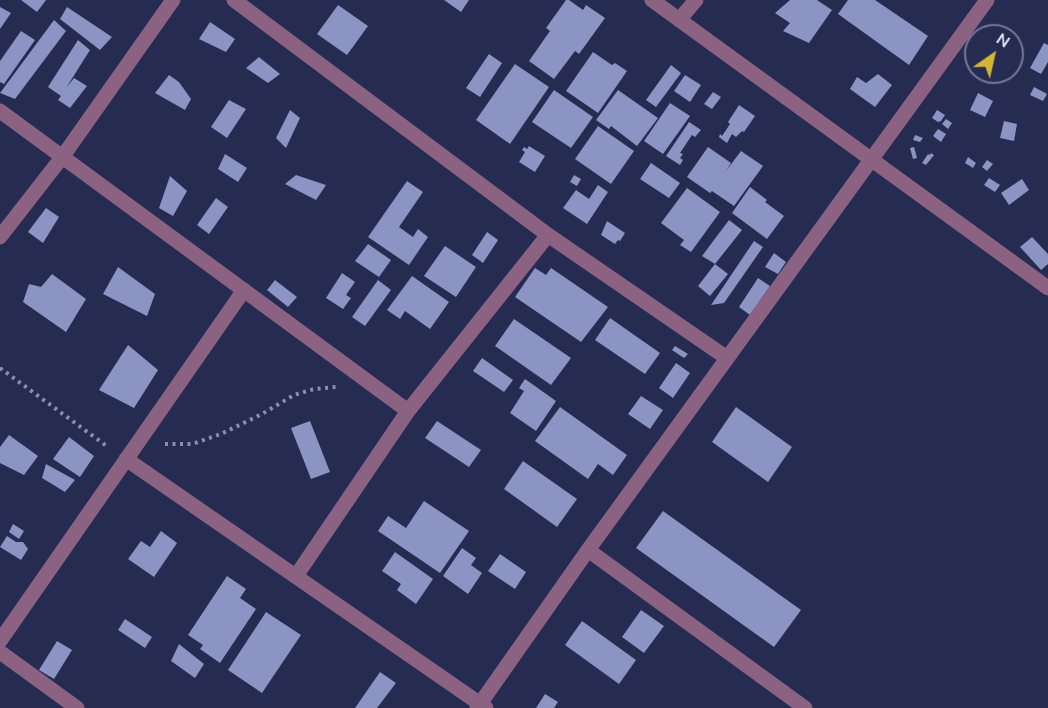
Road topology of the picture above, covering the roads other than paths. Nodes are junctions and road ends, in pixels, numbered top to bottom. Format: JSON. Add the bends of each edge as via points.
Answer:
{"nodes":[{"id":1,"x":173,"y":0,"type":"edge"},
{"id":2,"x":234,"y":0,"type":"edge"},
{"id":3,"x":651,"y":0,"type":"edge"},
{"id":4,"x":696,"y":0,"type":"edge"},
{"id":5,"x":987,"y":0,"type":"edge"},
{"id":6,"x":679,"y":20,"type":"junction"},
{"id":7,"x":0,"y":111,"type":"edge"},
{"id":8,"x":63,"y":156,"type":"junction"},
{"id":9,"x":871,"y":159,"type":"junction"},
{"id":10,"x":548,"y":234,"type":"junction"},
{"id":11,"x":0,"y":237,"type":"edge"},
{"id":12,"x":1048,"y":288,"type":"edge"},
{"id":13,"x":244,"y":290,"type":"junction"},
{"id":14,"x":727,"y":358,"type":"junction"},
{"id":15,"x":408,"y":411,"type":"junction"},
{"id":16,"x":129,"y":455,"type":"junction"},
{"id":17,"x":588,"y":550,"type":"junction"},
{"id":18,"x":296,"y":576,"type":"junction"},
{"id":19,"x":0,"y":641,"type":"edge"},
{"id":20,"x":0,"y":652,"type":"edge"},
{"id":21,"x":481,"y":707,"type":"edge"},
{"id":22,"x":77,"y":708,"type":"edge"},
{"id":23,"x":805,"y":708,"type":"edge"}],
"edges":[{"from":1,"to":8,"type":"street"},
{"from":2,"to":10,"type":"street"},
{"from":3,"to":6,"type":"street"},
{"from":4,"to":6,"type":"street"},
{"from":5,"to":9,"type":"street"},
{"from":6,"to":9,"type":"street"},
{"from":7,"to":8,"type":"street"},
{"from":8,"to":11,"type":"street"},
{"from":8,"to":13,"type":"street"},
{"from":9,"to":12,"type":"street"},
{"from":9,"to":14,"type":"street"},
{"from":10,"to":14,"type":"street"},
{"from":10,"to":15,"type":"street"},
{"from":13,"to":15,"type":"street"},
{"from":13,"to":16,"type":"street"},
{"from":14,"to":17,"type":"street"},
{"from":15,"to":18,"type":"street"},
{"from":16,"to":18,"type":"street"},
{"from":16,"to":19,"type":"street"},
{"from":17,"to":21,"type":"street"},
{"from":17,"to":23,"type":"street"},
{"from":18,"to":21,"type":"street"},
{"from":20,"to":22,"type":"street"}]}
